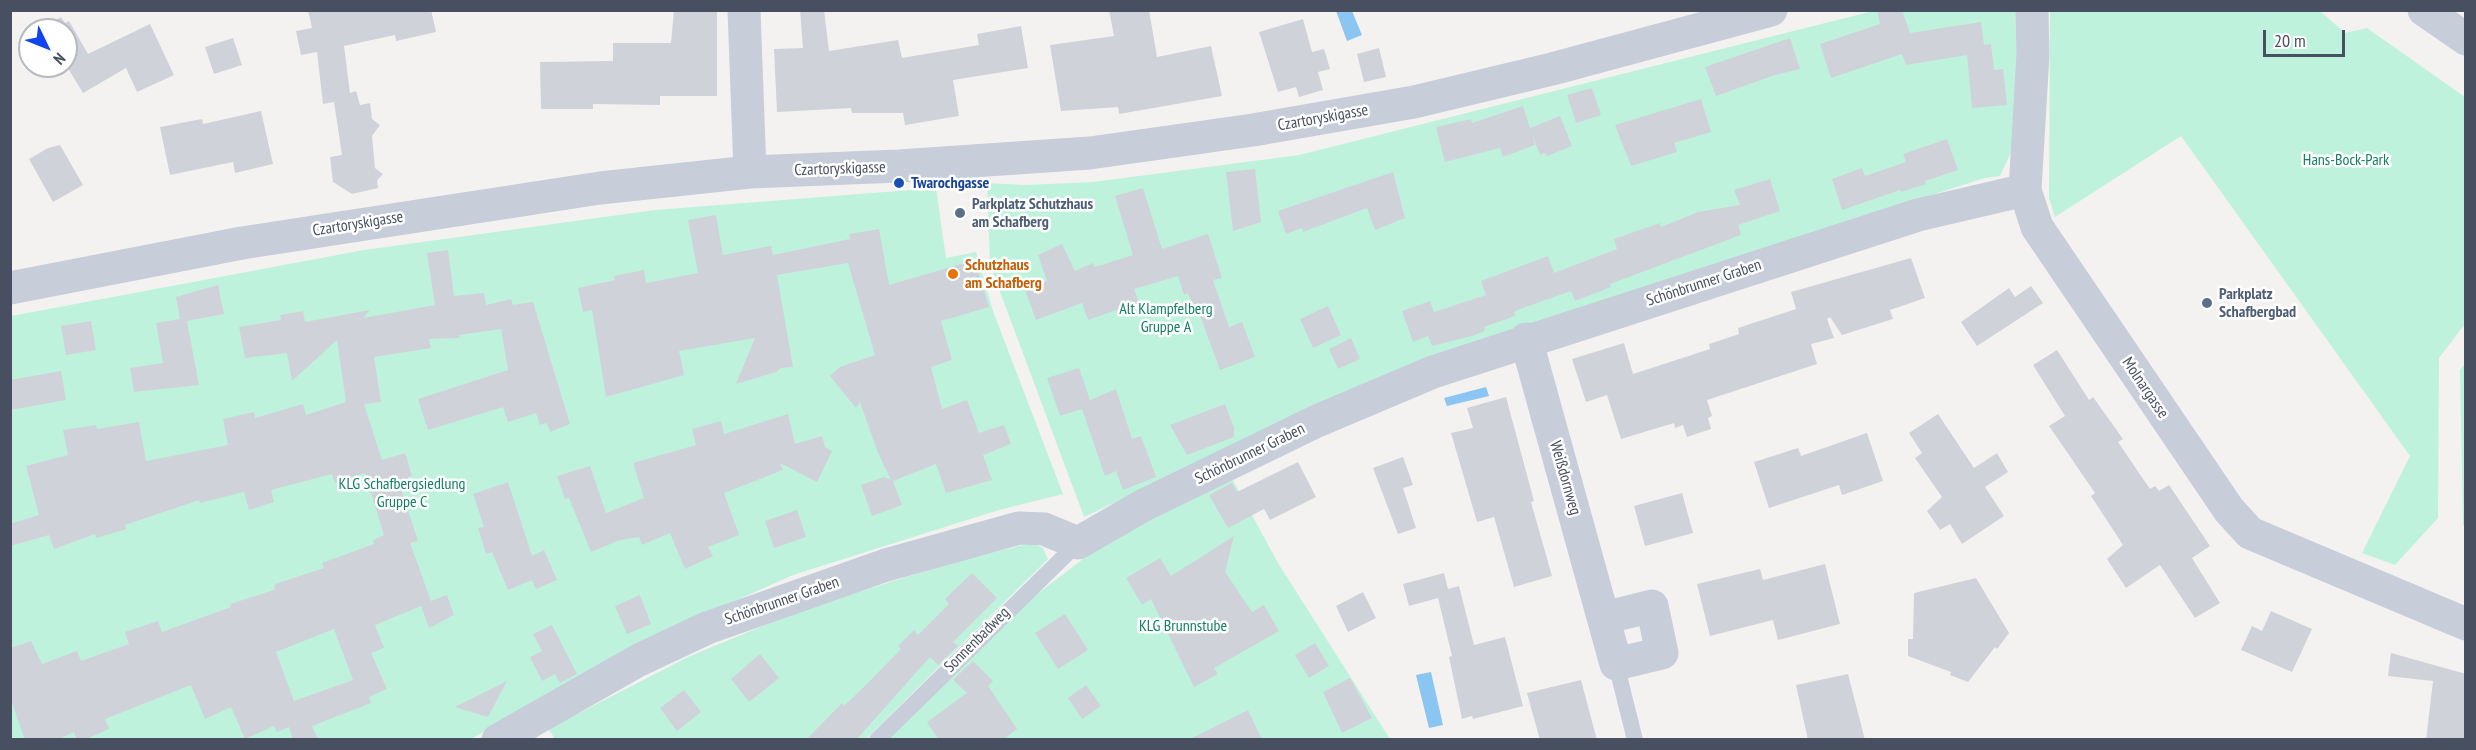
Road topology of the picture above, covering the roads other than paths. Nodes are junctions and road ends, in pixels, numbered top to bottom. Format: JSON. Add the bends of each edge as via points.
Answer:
{"nodes":[{"id":1,"x":744,"y":10,"type":"edge"},
{"id":2,"x":1771,"y":10,"type":"edge"},
{"id":3,"x":2032,"y":10,"type":"edge"},
{"id":4,"x":2424,"y":10,"type":"edge"},
{"id":5,"x":2466,"y":39,"type":"edge"},
{"id":6,"x":750,"y":172,"type":"junction"},
{"id":7,"x":2025,"y":190,"type":"junction"},
{"id":8,"x":10,"y":288,"type":"edge"},
{"id":9,"x":1526,"y":339,"type":"junction"},
{"id":10,"x":1078,"y":543,"type":"junction"},
{"id":11,"x":1604,"y":618,"type":"junction"},
{"id":12,"x":2466,"y":624,"type":"edge"},
{"id":13,"x":1616,"y":664,"type":"junction"},
{"id":14,"x":498,"y":740,"type":"edge"},
{"id":15,"x":878,"y":740,"type":"edge"},
{"id":16,"x":1635,"y":740,"type":"edge"}],
"edges":[{"from":1,"to":6,"type":"street"},
{"from":2,"to":6,"type":"street","name":"Czartoryskigasse","via":[[1414,102],[1253,130],[1090,153]]},
{"from":3,"to":7,"type":"street","name":"Molnargasse"},
{"from":4,"to":5,"type":"street"},
{"from":6,"to":8,"type":"street","name":"Czartoryskigasse","via":[[600,188],[358,224]]},
{"from":7,"to":9,"type":"street","name":"Schönbrunner Graben","via":[[1918,215]]},
{"from":7,"to":12,"type":"street","name":"Molnargasse","via":[[2037,227],[2211,483],[2250,533]]},
{"from":9,"to":10,"type":"street","name":"Schönbrunner Graben","via":[[1433,372],[1317,421],[1142,506]]},
{"from":9,"to":11,"type":"street","name":"Weißdornweg"},
{"from":10,"to":14,"type":"street","name":"Schönbrunner Graben","via":[[1044,529],[1019,528],[886,565],[707,628],[639,660]]},
{"from":10,"to":15,"type":"lane","name":"Sonnenbadweg"},
{"from":11,"to":13,"type":"street","name":"Weißdornweg"},
{"from":11,"to":13,"type":"street","via":[[1652,606],[1662,653]]},
{"from":13,"to":16,"type":"lane","name":"Weißdornweg"}]}
